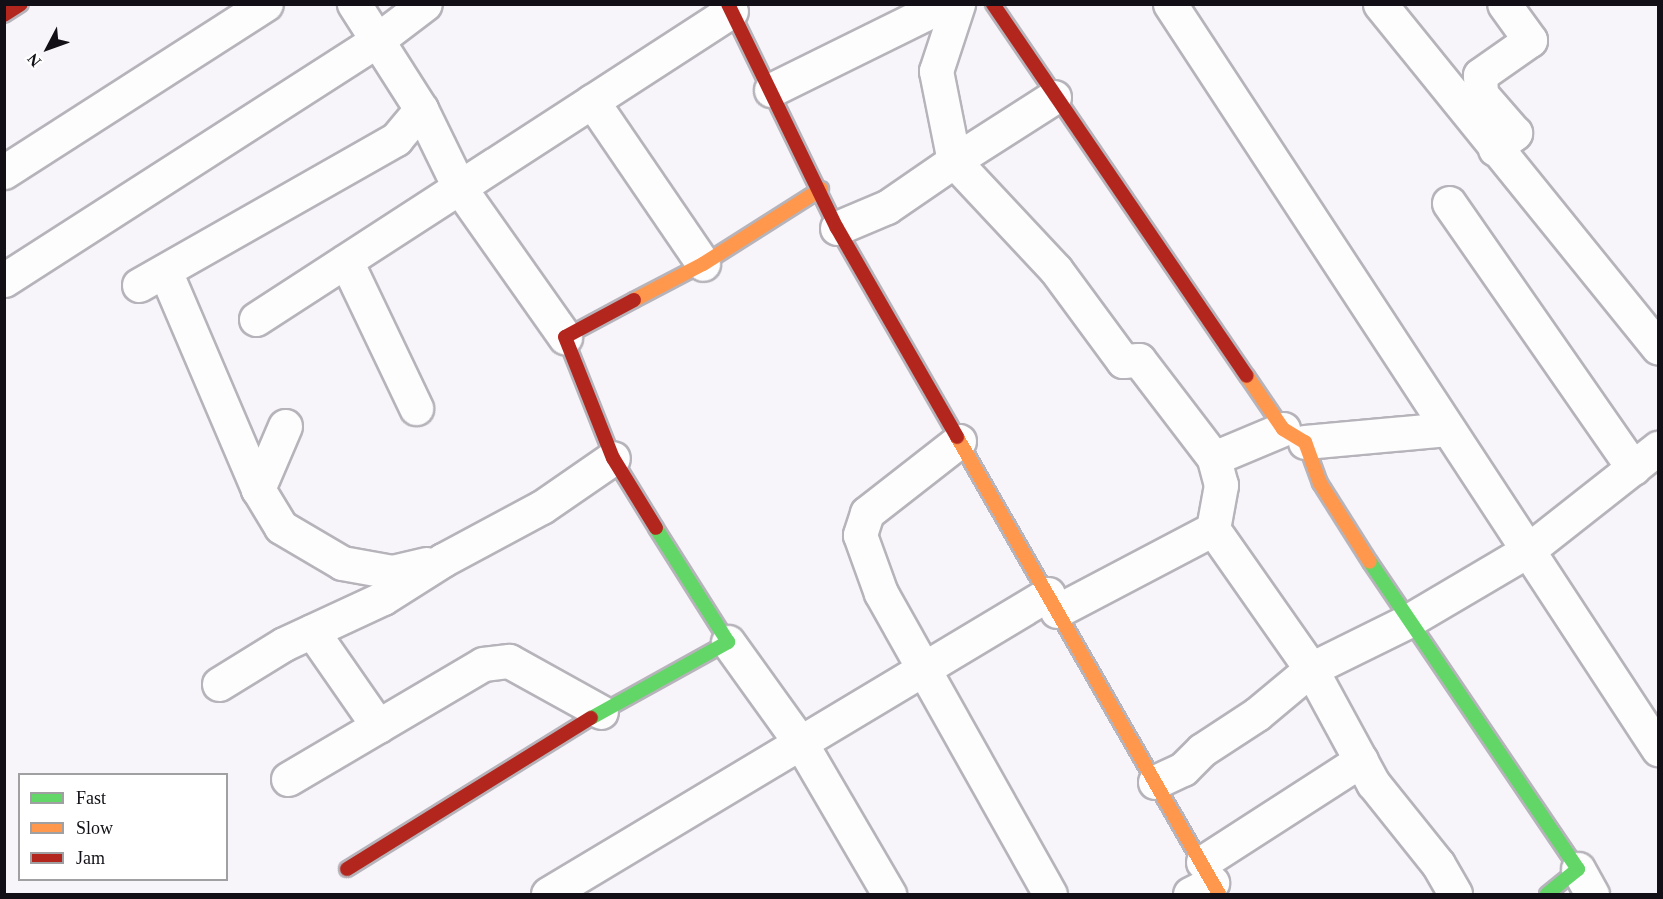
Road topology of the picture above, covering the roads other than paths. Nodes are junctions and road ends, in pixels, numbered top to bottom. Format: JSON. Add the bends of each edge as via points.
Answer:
{"nodes":[{"id":1,"x":21,"y":4,"type":"edge"},
{"id":2,"x":266,"y":4,"type":"edge"},
{"id":3,"x":354,"y":4,"type":"edge"},
{"id":4,"x":425,"y":4,"type":"edge"},
{"id":5,"x":945,"y":4,"type":"edge"},
{"id":6,"x":958,"y":4,"type":"edge"},
{"id":7,"x":993,"y":4,"type":"edge"},
{"id":8,"x":1170,"y":4,"type":"edge"},
{"id":9,"x":1380,"y":4,"type":"edge"},
{"id":10,"x":1504,"y":4,"type":"edge"},
{"id":11,"x":730,"y":8,"type":"edge"},
{"id":12,"x":4,"y":15,"type":"edge"},
{"id":13,"x":376,"y":41,"type":"junction"},
{"id":14,"x":771,"y":90,"type":"junction"},
{"id":15,"x":1054,"y":97,"type":"junction"},
{"id":16,"x":592,"y":101,"type":"junction"},
{"id":17,"x":421,"y":109,"type":"junction"},
{"id":18,"x":1495,"y":149,"type":"junction"},
{"id":19,"x":954,"y":161,"type":"junction"},
{"id":20,"x":4,"y":172,"type":"edge"},
{"id":21,"x":459,"y":188,"type":"junction"},
{"id":22,"x":821,"y":189,"type":"junction"},
{"id":23,"x":1449,"y":203,"type":"dead end"},
{"id":24,"x":837,"y":228,"type":"junction"},
{"id":25,"x":346,"y":261,"type":"junction"},
{"id":26,"x":704,"y":264,"type":"junction"},
{"id":27,"x":4,"y":280,"type":"edge"},
{"id":28,"x":256,"y":319,"type":"dead end"},
{"id":29,"x":565,"y":337,"type":"junction"},
{"id":30,"x":1659,"y":347,"type":"edge"},
{"id":31,"x":416,"y":408,"type":"dead end"},
{"id":32,"x":285,"y":426,"type":"dead end"},
{"id":33,"x":1448,"y":429,"type":"junction"},
{"id":34,"x":1294,"y":436,"type":"junction"},
{"id":35,"x":959,"y":441,"type":"junction"},
{"id":36,"x":613,"y":458,"type":"junction"},
{"id":37,"x":1214,"y":458,"type":"junction"},
{"id":38,"x":1646,"y":458,"type":"edge"},
{"id":39,"x":258,"y":489,"type":"junction"},
{"id":40,"x":1213,"y":529,"type":"junction"},
{"id":41,"x":1527,"y":551,"type":"junction"},
{"id":42,"x":442,"y":560,"type":"junction"},
{"id":43,"x":1053,"y":603,"type":"junction"},
{"id":44,"x":1408,"y":621,"type":"junction"},
{"id":45,"x":312,"y":631,"type":"junction"},
{"id":46,"x":728,"y":642,"type":"junction"},
{"id":47,"x":922,"y":668,"type":"junction"},
{"id":48,"x":1311,"y":669,"type":"junction"},
{"id":49,"x":219,"y":684,"type":"dead end"},
{"id":50,"x":601,"y":712,"type":"junction"},
{"id":51,"x":378,"y":726,"type":"junction"},
{"id":52,"x":802,"y":745,"type":"junction"},
{"id":53,"x":1659,"y":749,"type":"edge"},
{"id":54,"x":1361,"y":760,"type":"junction"},
{"id":55,"x":288,"y":779,"type":"dead end"},
{"id":56,"x":1155,"y":782,"type":"junction"},
{"id":57,"x":347,"y":869,"type":"dead end"},
{"id":58,"x":1585,"y":882,"type":"edge"},
{"id":59,"x":1206,"y":883,"type":"edge"},
{"id":60,"x":548,"y":894,"type":"edge"},
{"id":61,"x":889,"y":894,"type":"edge"},
{"id":62,"x":1050,"y":894,"type":"edge"},
{"id":63,"x":1455,"y":894,"type":"edge"},
{"id":64,"x":1547,"y":894,"type":"edge"}],
"edges":[{"from":1,"to":12,"type":"street"},
{"from":2,"to":20,"type":"street"},
{"from":3,"to":13,"type":"street"},
{"from":4,"to":13,"type":"street"},
{"from":5,"to":14,"type":"street"},
{"from":6,"to":19,"type":"street","via":[[936,71]]},
{"from":7,"to":15,"type":"street"},
{"from":8,"to":33,"type":"street"},
{"from":9,"to":18,"type":"street"},
{"from":10,"to":18,"type":"street","via":[[1530,40],[1480,75],[1481,94],[1515,133]]},
{"from":11,"to":14,"type":"street"},
{"from":11,"to":16,"type":"street"},
{"from":13,"to":17,"type":"street"},
{"from":13,"to":27,"type":"street"},
{"from":14,"to":22,"type":"street"},
{"from":15,"to":19,"type":"street"},
{"from":15,"to":34,"type":"street"},
{"from":16,"to":21,"type":"street"},
{"from":16,"to":26,"type":"street"},
{"from":17,"to":21,"type":"street"},
{"from":17,"to":39,"type":"street","via":[[396,139],[152,278]]},
{"from":18,"to":30,"type":"street"},
{"from":19,"to":24,"type":"street","via":[[887,207]]},
{"from":19,"to":37,"type":"street","via":[[1056,270],[1123,361],[1139,360]]},
{"from":21,"to":25,"type":"street"},
{"from":21,"to":29,"type":"street"},
{"from":22,"to":24,"type":"street"},
{"from":22,"to":26,"type":"street"},
{"from":23,"to":38,"type":"street"},
{"from":24,"to":35,"type":"street"},
{"from":25,"to":28,"type":"street"},
{"from":25,"to":31,"type":"street"},
{"from":26,"to":29,"type":"street"},
{"from":29,"to":36,"type":"street"},
{"from":32,"to":39,"type":"street"},
{"from":33,"to":34,"type":"street"},
{"from":33,"to":41,"type":"street"},
{"from":34,"to":37,"type":"street"},
{"from":34,"to":44,"type":"street"},
{"from":35,"to":43,"type":"street"},
{"from":35,"to":47,"type":"street","via":[[867,513],[860,535],[881,593]]},
{"from":36,"to":42,"type":"street","via":[[542,507]]},
{"from":36,"to":46,"type":"street"},
{"from":37,"to":40,"type":"street","via":[[1221,485]]},
{"from":38,"to":41,"type":"street"},
{"from":39,"to":42,"type":"street","via":[[281,527],[342,563],[392,572]]},
{"from":40,"to":43,"type":"street"},
{"from":40,"to":48,"type":"street"},
{"from":41,"to":44,"type":"street"},
{"from":41,"to":53,"type":"street"},
{"from":42,"to":45,"type":"street","via":[[383,598]]},
{"from":43,"to":47,"type":"street"},
{"from":43,"to":56,"type":"street"},
{"from":44,"to":48,"type":"street"},
{"from":44,"to":58,"type":"street"},
{"from":45,"to":49,"type":"street"},
{"from":45,"to":51,"type":"street"},
{"from":46,"to":50,"type":"street"},
{"from":46,"to":52,"type":"street"},
{"from":47,"to":52,"type":"street"},
{"from":47,"to":62,"type":"street"},
{"from":48,"to":54,"type":"street"},
{"from":48,"to":56,"type":"street","via":[[1257,714],[1202,750],[1183,769]]},
{"from":50,"to":51,"type":"street","via":[[509,661],[483,664]]},
{"from":50,"to":57,"type":"street"},
{"from":51,"to":55,"type":"street"},
{"from":52,"to":60,"type":"street"},
{"from":52,"to":61,"type":"street"},
{"from":54,"to":59,"type":"street"},
{"from":54,"to":63,"type":"street","via":[[1373,783],[1438,864]]},
{"from":56,"to":59,"type":"street"},
{"from":58,"to":64,"type":"street"}]}
